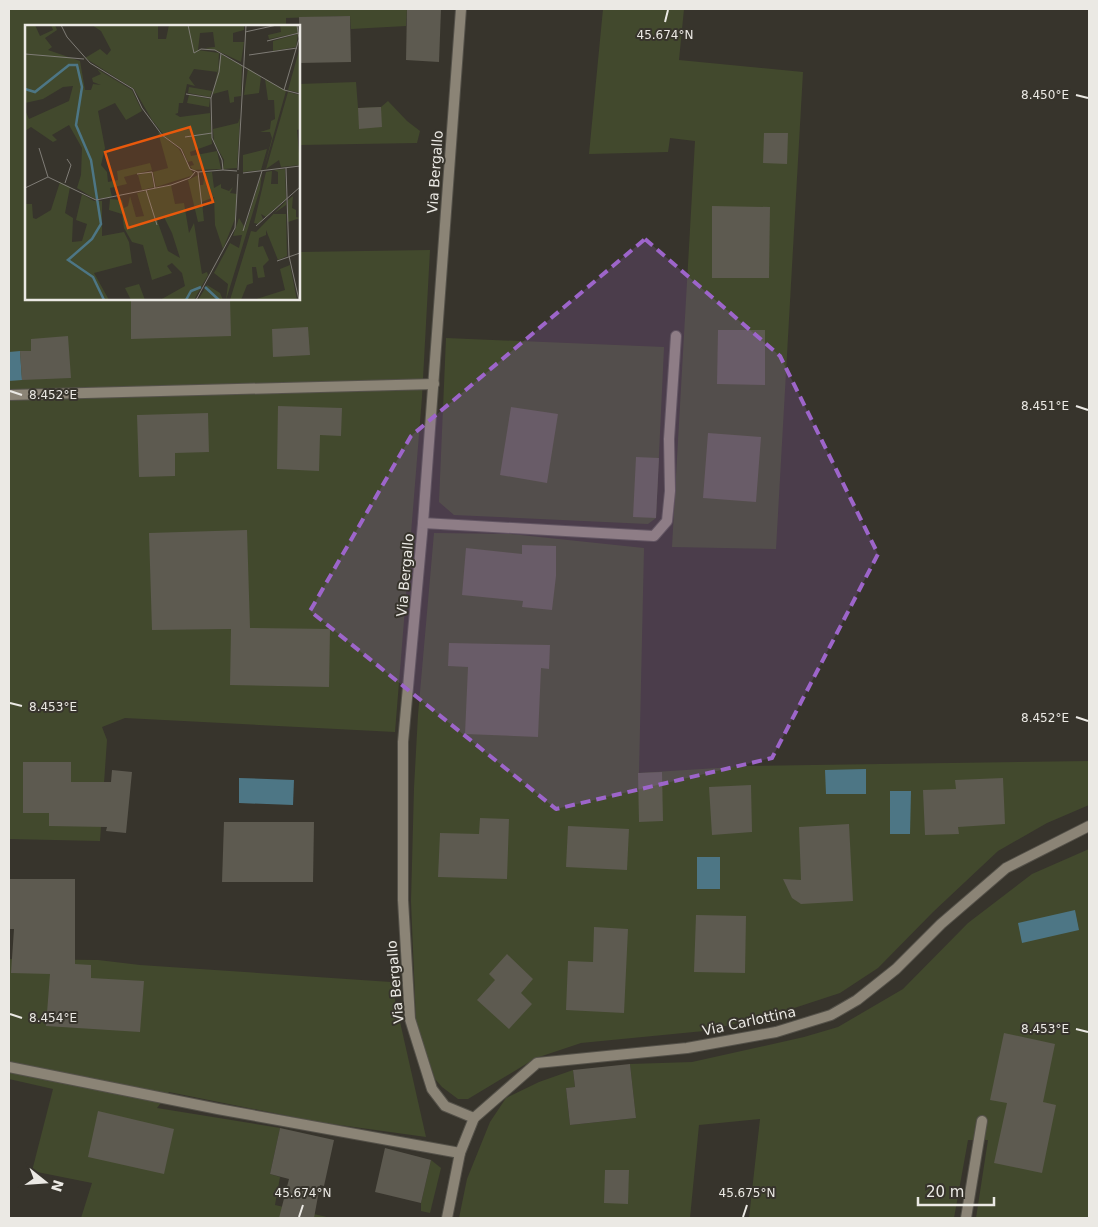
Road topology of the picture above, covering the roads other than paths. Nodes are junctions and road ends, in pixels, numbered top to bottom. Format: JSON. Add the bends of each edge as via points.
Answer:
{"nodes":[{"id":1,"x":461,"y":9,"type":"edge"},
{"id":2,"x":676,"y":336,"type":"dead end"},
{"id":3,"x":434,"y":384,"type":"junction"},
{"id":4,"x":9,"y":395,"type":"edge"},
{"id":5,"x":424,"y":523,"type":"junction"},
{"id":6,"x":1089,"y":826,"type":"edge"},
{"id":7,"x":9,"y":1067,"type":"edge"},
{"id":8,"x":474,"y":1118,"type":"junction"},
{"id":9,"x":982,"y":1121,"type":"dead end"},
{"id":10,"x":460,"y":1153,"type":"junction"},
{"id":11,"x":447,"y":1218,"type":"edge"},
{"id":12,"x":966,"y":1218,"type":"edge"}],
"edges":[{"from":1,"to":3,"type":"street","name":"Via Bergallo"},
{"from":2,"to":5,"type":"street","via":[[669,439],[670,491],[666,521],[654,536]]},
{"from":3,"to":4,"type":"street"},
{"from":3,"to":5,"type":"street","name":"Via Bergallo"},
{"from":5,"to":8,"type":"street","name":"Via Bergallo","via":[[403,742],[403,900],[410,1019],[432,1089],[446,1106]]},
{"from":6,"to":8,"type":"street","name":"Via Carlottina","via":[[1006,868],[896,969],[831,1016],[776,1032],[687,1048],[537,1063]]},
{"from":7,"to":10,"type":"street"},
{"from":8,"to":10,"type":"street","name":"Via Carlottina"},
{"from":9,"to":12,"type":"street"},
{"from":10,"to":11,"type":"street","name":"Via Carlottina"}]}
